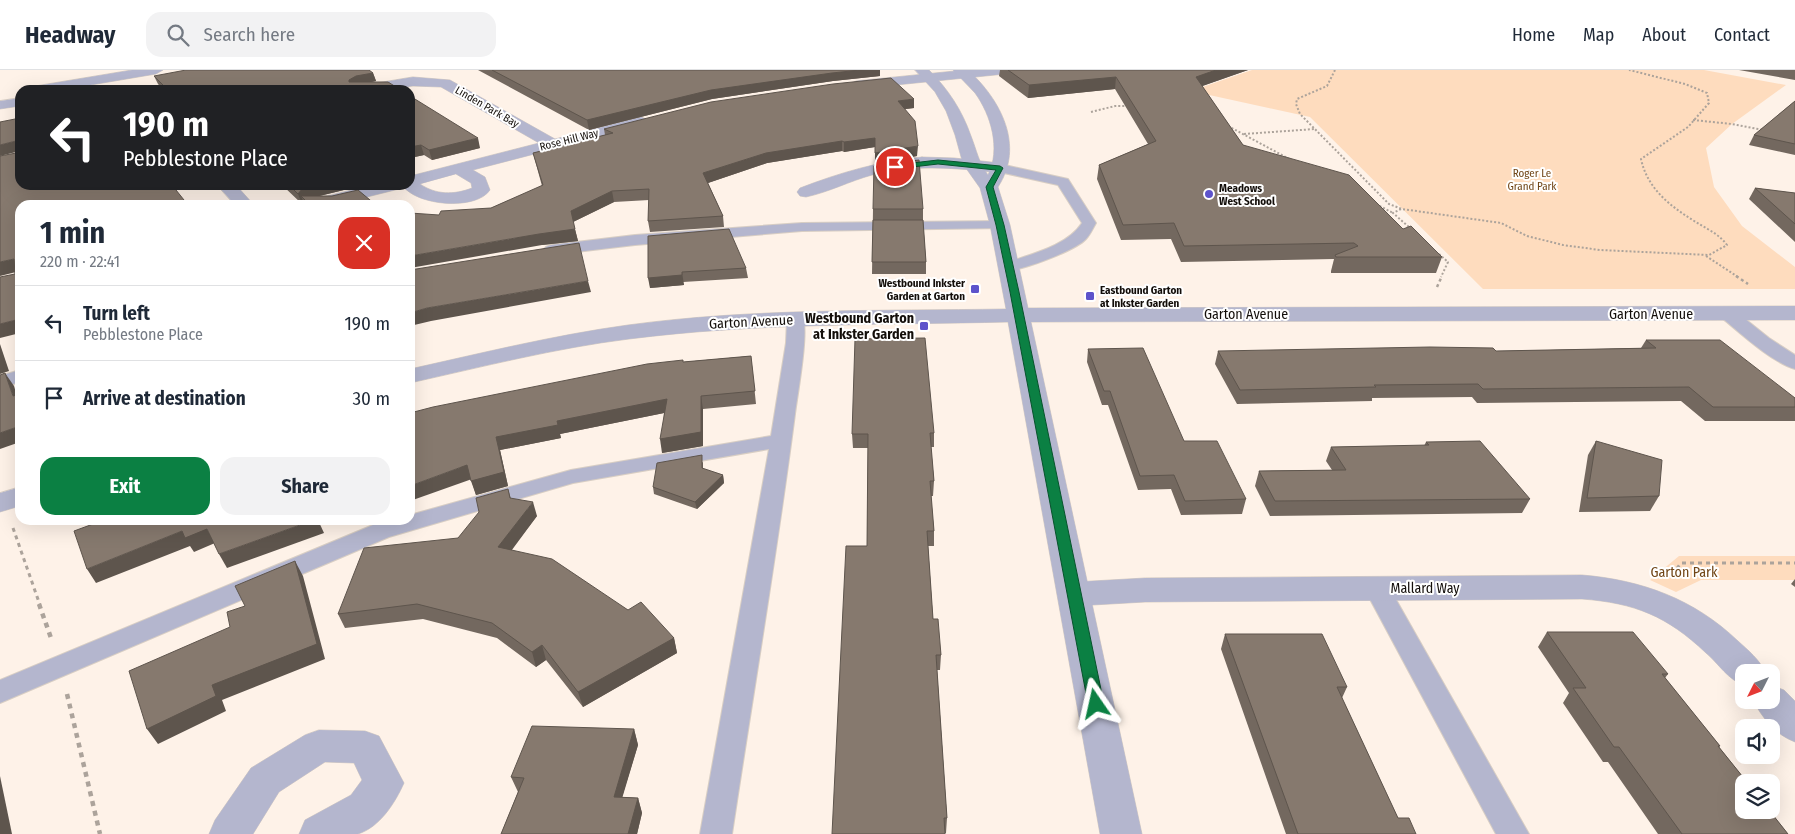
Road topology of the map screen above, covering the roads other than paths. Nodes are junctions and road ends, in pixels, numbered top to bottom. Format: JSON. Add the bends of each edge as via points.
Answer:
{"nodes":[{"id":1,"x":1005,"y":70,"type":"edge"},
{"id":2,"x":962,"y":72,"type":"edge"},
{"id":3,"x":161,"y":73,"type":"edge"},
{"id":4,"x":927,"y":74,"type":"edge"},
{"id":5,"x":73,"y":85,"type":"edge"},
{"id":6,"x":110,"y":85,"type":"edge"},
{"id":7,"x":387,"y":85,"type":"edge"},
{"id":8,"x":842,"y":86,"type":"edge"},
{"id":9,"x":15,"y":94,"type":"edge"},
{"id":10,"x":0,"y":96,"type":"edge"},
{"id":11,"x":15,"y":103,"type":"edge"},
{"id":12,"x":0,"y":105,"type":"edge"},
{"id":13,"x":654,"y":119,"type":"edge"},
{"id":14,"x":552,"y":144,"type":"junction"},
{"id":15,"x":971,"y":164,"type":"junction"},
{"id":16,"x":1000,"y":168,"type":"junction"},
{"id":17,"x":459,"y":169,"type":"junction"},
{"id":18,"x":415,"y":180,"type":"edge"},
{"id":19,"x":989,"y":187,"type":"junction"},
{"id":20,"x":415,"y":188,"type":"edge"},
{"id":21,"x":230,"y":190,"type":"edge"},
{"id":22,"x":373,"y":190,"type":"edge"},
{"id":23,"x":806,"y":192,"type":"dead end"},
{"id":24,"x":240,"y":200,"type":"edge"},
{"id":25,"x":333,"y":200,"type":"edge"},
{"id":26,"x":1000,"y":225,"type":"junction"},
{"id":27,"x":532,"y":253,"type":"edge"},
{"id":28,"x":1009,"y":268,"type":"junction"},
{"id":29,"x":1795,"y":313,"type":"edge"},
{"id":30,"x":1728,"y":314,"type":"junction"},
{"id":31,"x":1019,"y":315,"type":"junction"},
{"id":32,"x":796,"y":320,"type":"junction"},
{"id":33,"x":1795,"y":362,"type":"edge"},
{"id":34,"x":415,"y":375,"type":"edge"},
{"id":35,"x":15,"y":378,"type":"edge"},
{"id":36,"x":0,"y":382,"type":"edge"},
{"id":37,"x":781,"y":442,"type":"junction"},
{"id":38,"x":15,"y":498,"type":"edge"},
{"id":39,"x":0,"y":503,"type":"edge"},
{"id":40,"x":415,"y":521,"type":"edge"},
{"id":41,"x":402,"y":525,"type":"edge"},
{"id":42,"x":1377,"y":588,"type":"junction"},
{"id":43,"x":1074,"y":594,"type":"junction"},
{"id":44,"x":1739,"y":664,"type":"edge"},
{"id":45,"x":0,"y":692,"type":"edge"},
{"id":46,"x":1779,"y":709,"type":"edge"},
{"id":47,"x":1795,"y":726,"type":"edge"},
{"id":48,"x":230,"y":834,"type":"edge"},
{"id":49,"x":320,"y":834,"type":"edge"},
{"id":50,"x":716,"y":834,"type":"edge"},
{"id":51,"x":1121,"y":834,"type":"edge"},
{"id":52,"x":1514,"y":834,"type":"edge"}],
"edges":[{"from":1,"to":2,"type":"street"},
{"from":2,"to":4,"type":"street"},
{"from":2,"to":16,"type":"street","via":[[995,115],[1003,146]]},
{"from":3,"to":5,"type":"street"},
{"from":3,"to":6,"type":"street"},
{"from":4,"to":8,"type":"street"},
{"from":4,"to":15,"type":"street","via":[[953,110],[964,135]]},
{"from":7,"to":14,"type":"street","name":"Linden Park Bay","via":[[432,80],[446,83]]},
{"from":9,"to":10,"type":"street"},
{"from":11,"to":12,"type":"street"},
{"from":13,"to":14,"type":"street","name":"Rose Hill Way"},
{"from":14,"to":17,"type":"street","name":"Rose Hill Way"},
{"from":15,"to":16,"type":"street"},
{"from":15,"to":19,"type":"street"},
{"from":15,"to":23,"type":"street","via":[[938,162],[881,168],[839,178]]},
{"from":16,"to":19,"type":"street"},
{"from":16,"to":28,"type":"lane","via":[[1064,182],[1089,223],[1080,237]]},
{"from":17,"to":18,"type":"street","name":"Rose Hill Way"},
{"from":17,"to":20,"type":"street","via":[[479,181],[481,190],[465,198],[444,200]]},
{"from":19,"to":26,"type":"street"},
{"from":21,"to":24,"type":"street"},
{"from":22,"to":25,"type":"street"},
{"from":26,"to":27,"type":"lane","via":[[802,227],[635,240]]},
{"from":26,"to":28,"type":"street"},
{"from":28,"to":31,"type":"street"},
{"from":29,"to":30,"type":"street","name":"Garton Avenue"},
{"from":30,"to":31,"type":"street","name":"Garton Avenue"},
{"from":30,"to":33,"type":"lane"},
{"from":31,"to":32,"type":"street","name":"Garton Avenue"},
{"from":31,"to":43,"type":"street"},
{"from":32,"to":34,"type":"street","name":"Garton Avenue","via":[[628,332]]},
{"from":32,"to":37,"type":"lane"},
{"from":35,"to":36,"type":"lane"},
{"from":37,"to":40,"type":"lane","via":[[571,477]]},
{"from":37,"to":50,"type":"lane"},
{"from":38,"to":39,"type":"street"},
{"from":41,"to":45,"type":"lane","via":[[381,531]]},
{"from":42,"to":43,"type":"street","name":"Mallard Way","via":[[1145,590]]},
{"from":42,"to":44,"type":"street","name":"Mallard Way","via":[[1582,587],[1624,592],[1677,611],[1708,632]]},
{"from":42,"to":52,"type":"lane"},
{"from":43,"to":51,"type":"street"},
{"from":46,"to":47,"type":"street"},
{"from":48,"to":49,"type":"street","via":[[265,780],[319,746],[364,747],[384,783],[365,808]]}]}
